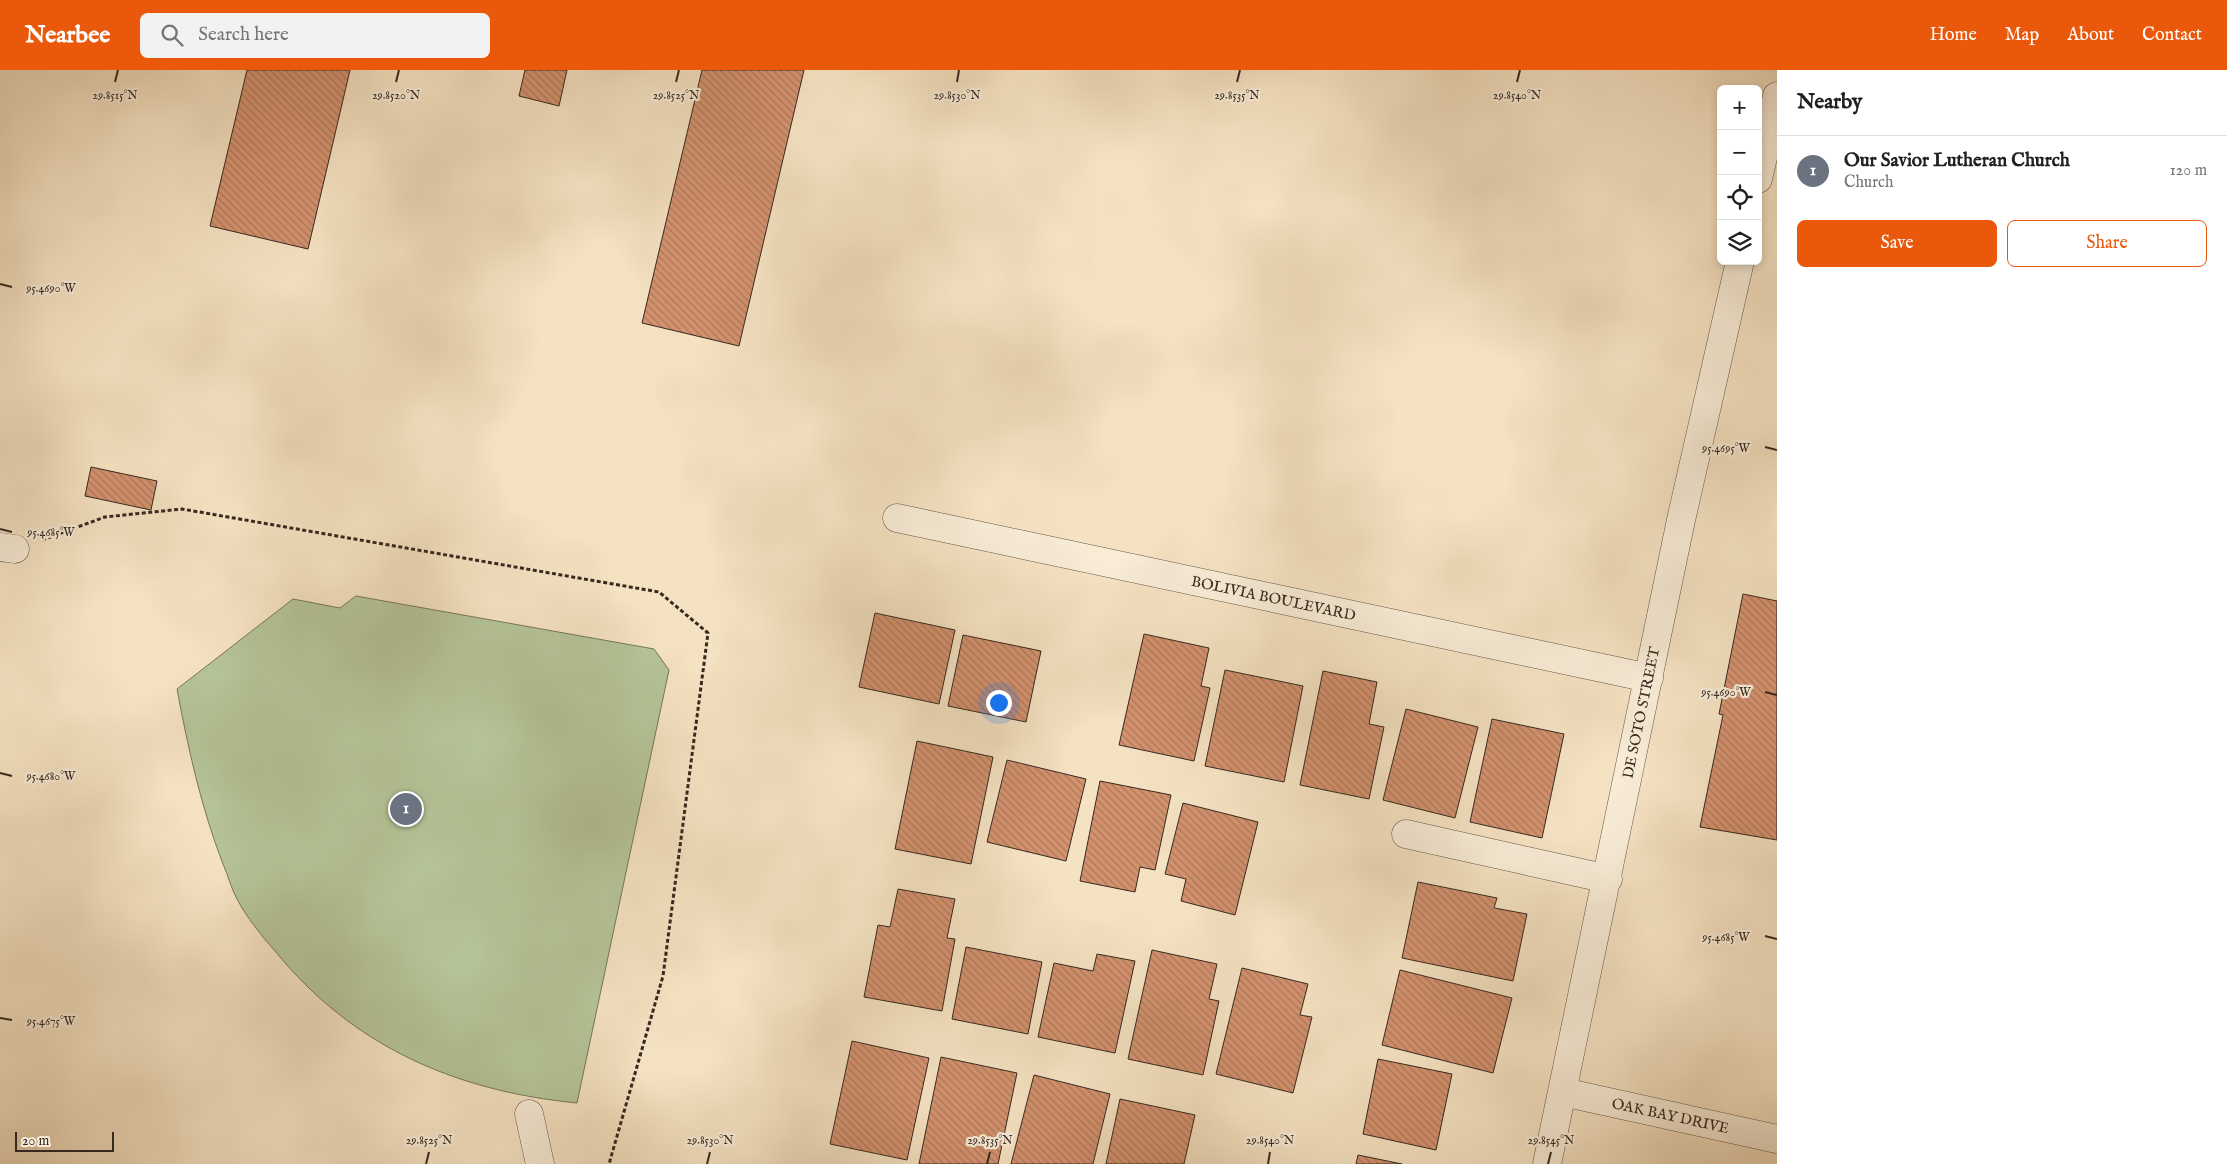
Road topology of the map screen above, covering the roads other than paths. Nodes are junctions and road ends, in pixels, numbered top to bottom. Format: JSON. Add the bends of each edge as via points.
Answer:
{"nodes":[{"id":1,"x":1777,"y":96,"type":"edge"},
{"id":2,"x":1759,"y":175,"type":"edge"},
{"id":3,"x":1739,"y":265,"type":"edge"},
{"id":4,"x":898,"y":518,"type":"dead end"},
{"id":5,"x":1649,"y":678,"type":"junction"},
{"id":6,"x":1406,"y":834,"type":"dead end"},
{"id":7,"x":1608,"y":879,"type":"junction"},
{"id":8,"x":1564,"y":1092,"type":"junction"},
{"id":9,"x":529,"y":1114,"type":"dead end"},
{"id":10,"x":1777,"y":1139,"type":"edge"},
{"id":11,"x":540,"y":1164,"type":"edge"},
{"id":12,"x":1547,"y":1164,"type":"edge"}],
"edges":[{"from":1,"to":2,"type":"street"},
{"from":3,"to":5,"type":"street","name":"DE SOTO STREET"},
{"from":4,"to":5,"type":"street","name":"BOLIVIA BOULEVARD"},
{"from":5,"to":7,"type":"street","name":"DE SOTO STREET"},
{"from":6,"to":7,"type":"street"},
{"from":7,"to":8,"type":"street","name":"DE SOTO STREET"},
{"from":8,"to":10,"type":"street","name":"OAK BAY DRIVE"},
{"from":8,"to":12,"type":"street","name":"DE SOTO STREET"},
{"from":9,"to":11,"type":"street"}]}
